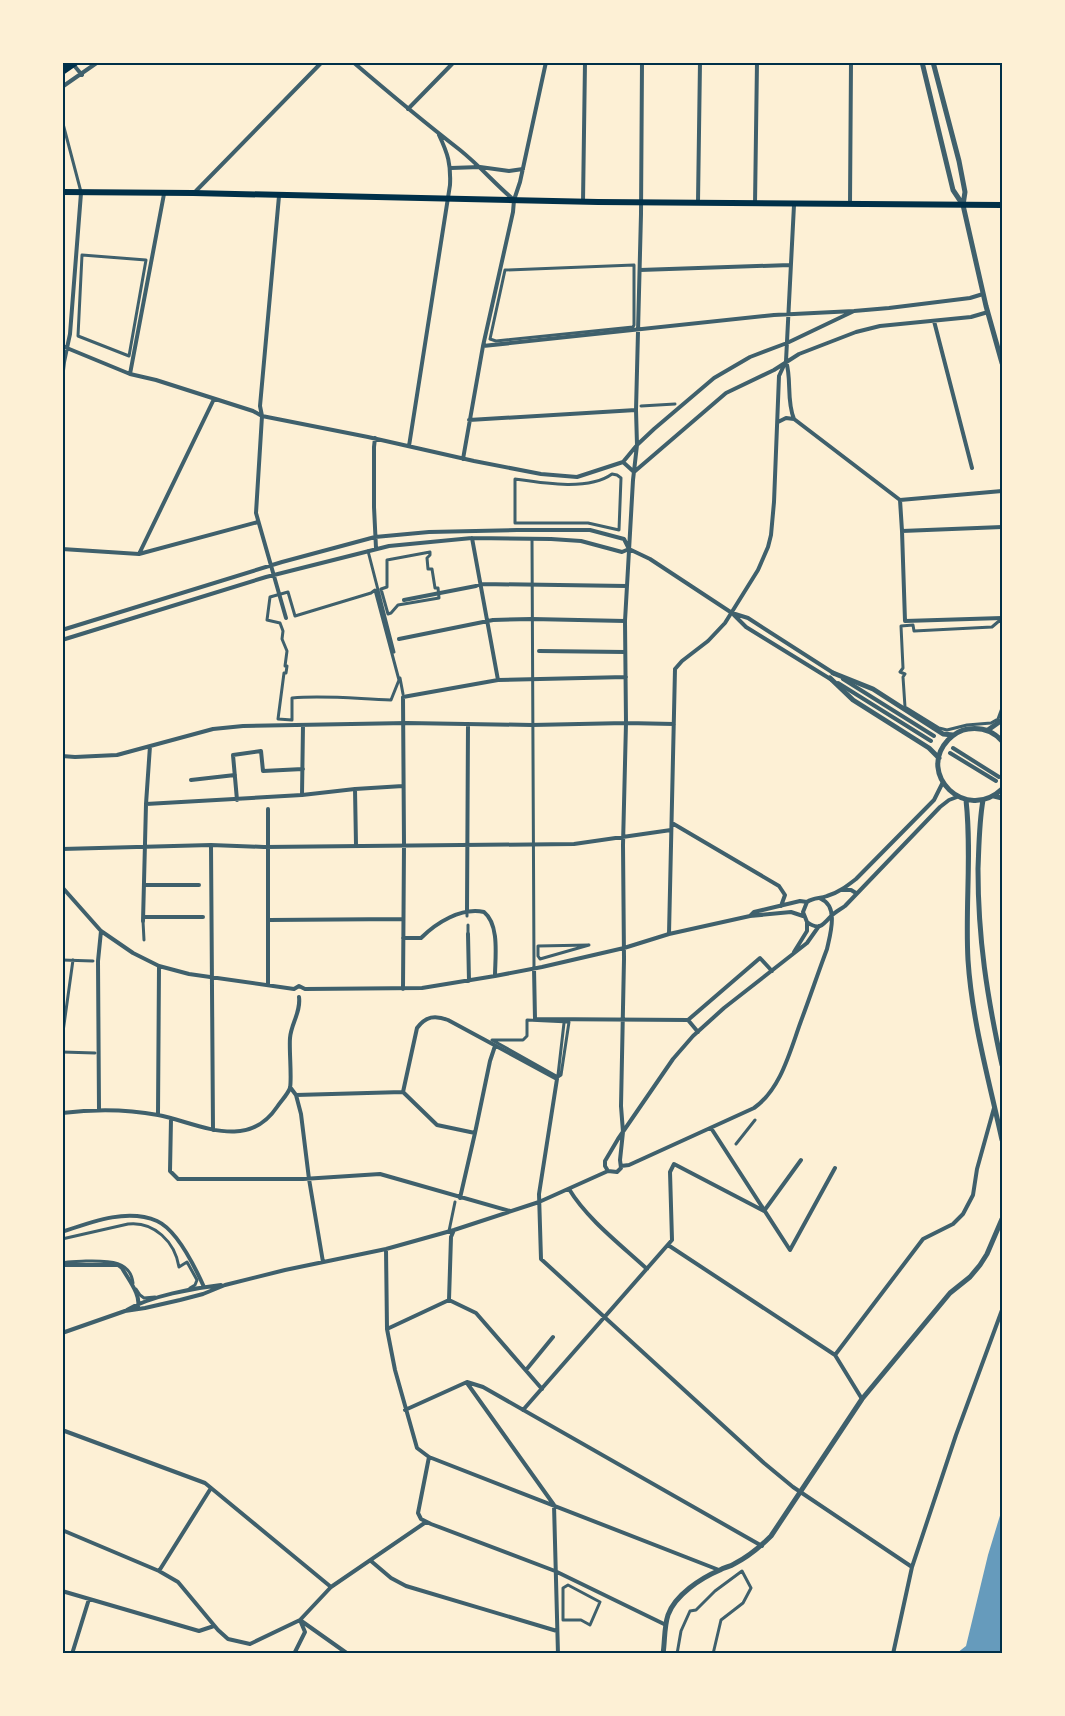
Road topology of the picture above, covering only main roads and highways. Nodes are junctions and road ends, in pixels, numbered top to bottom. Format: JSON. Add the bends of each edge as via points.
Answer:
{"nodes":[{"id":1,"x":74,"y":62,"type":"edge"},
{"id":2,"x":62,"y":71,"type":"edge"},
{"id":3,"x":62,"y":192,"type":"edge"},
{"id":4,"x":1002,"y":205,"type":"edge"}],
"edges":[{"from":1,"to":2,"type":"highway"},
{"from":3,"to":4,"type":"main road","via":[[794,205]]}]}
